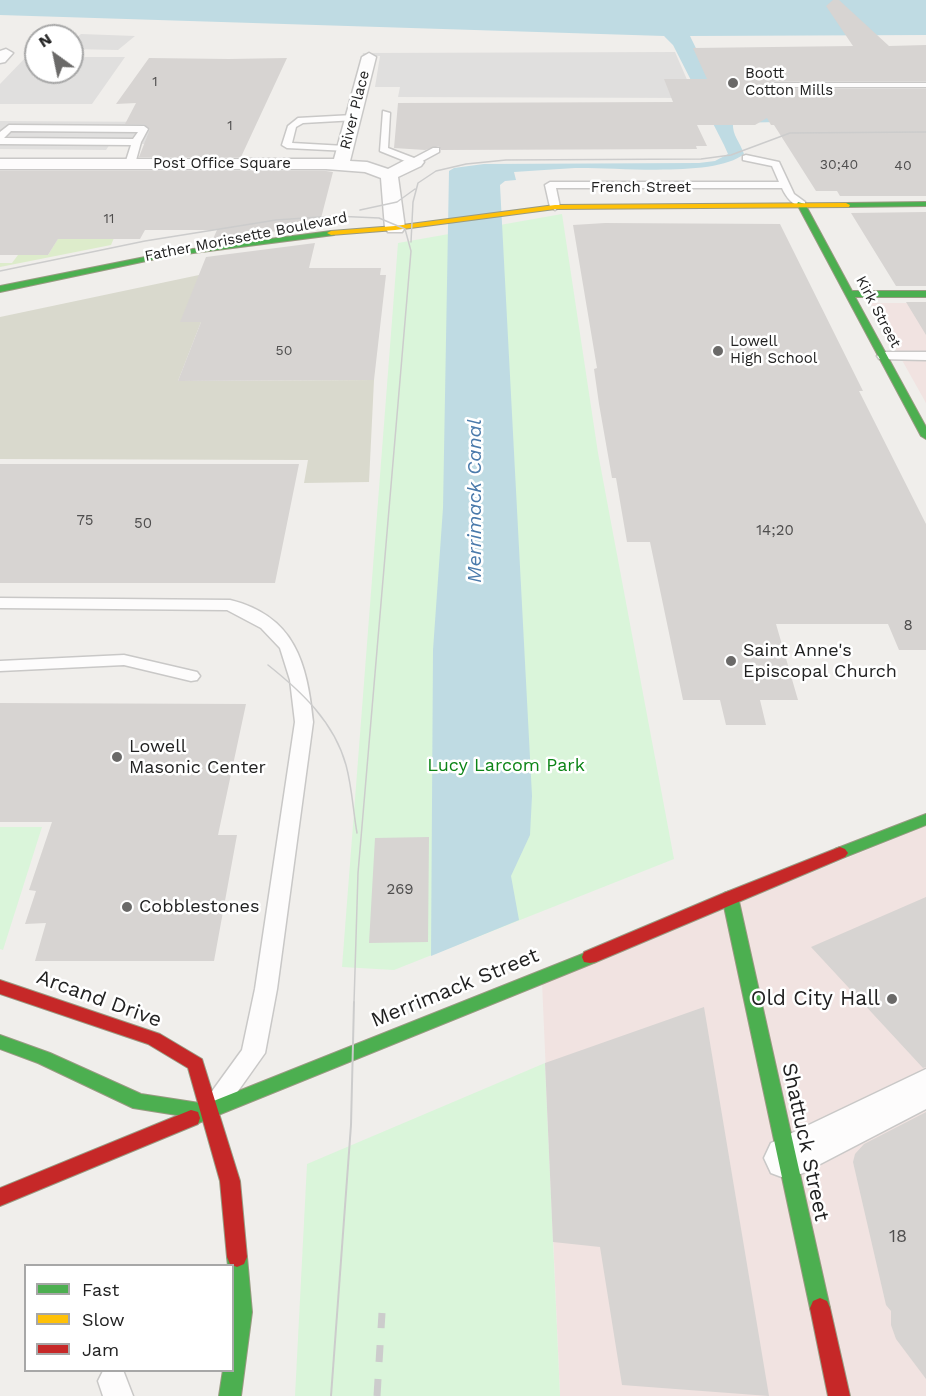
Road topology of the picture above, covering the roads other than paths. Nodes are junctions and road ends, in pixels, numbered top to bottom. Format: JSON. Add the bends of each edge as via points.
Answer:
{"nodes":[{"id":1,"x":369,"y":57,"type":"dead end"},
{"id":2,"x":772,"y":85,"type":"dead end"},
{"id":3,"x":926,"y":85,"type":"edge"},
{"id":4,"x":386,"y":113,"type":"dead end"},
{"id":5,"x":353,"y":118,"type":"junction"},
{"id":6,"x":384,"y":136,"type":"junction"},
{"id":7,"x":395,"y":136,"type":"dead end"},
{"id":8,"x":0,"y":139,"type":"edge"},
{"id":9,"x":136,"y":142,"type":"junction"},
{"id":10,"x":436,"y":150,"type":"dead end"},
{"id":11,"x":343,"y":157,"type":"junction"},
{"id":12,"x":746,"y":158,"type":"dead end"},
{"id":13,"x":415,"y":162,"type":"junction"},
{"id":14,"x":0,"y":164,"type":"edge"},
{"id":15,"x":130,"y":164,"type":"junction"},
{"id":16,"x":389,"y":175,"type":"junction"},
{"id":17,"x":786,"y":185,"type":"junction"},
{"id":18,"x":801,"y":204,"type":"junction"},
{"id":19,"x":926,"y":204,"type":"edge"},
{"id":20,"x":555,"y":207,"type":"junction"},
{"id":21,"x":395,"y":228,"type":"junction"},
{"id":22,"x":357,"y":232,"type":"junction"},
{"id":23,"x":178,"y":267,"type":"dead end"},
{"id":24,"x":0,"y":289,"type":"edge"},
{"id":25,"x":849,"y":294,"type":"junction"},
{"id":26,"x":926,"y":294,"type":"edge"},
{"id":27,"x":883,"y":356,"type":"junction"},
{"id":28,"x":926,"y":356,"type":"edge"},
{"id":29,"x":920,"y":413,"type":"edge"},
{"id":30,"x":926,"y":436,"type":"edge"},
{"id":31,"x":0,"y":603,"type":"edge"},
{"id":32,"x":0,"y":666,"type":"edge"},
{"id":33,"x":191,"y":676,"type":"dead end"},
{"id":34,"x":926,"y":819,"type":"edge"},
{"id":35,"x":730,"y":897,"type":"junction"},
{"id":36,"x":0,"y":987,"type":"edge"},
{"id":37,"x":0,"y":1042,"type":"edge"},
{"id":38,"x":926,"y":1088,"type":"edge"},
{"id":39,"x":209,"y":1112,"type":"junction"},
{"id":40,"x":787,"y":1158,"type":"junction"},
{"id":41,"x":0,"y":1197,"type":"edge"},
{"id":42,"x":234,"y":1368,"type":"edge"},
{"id":43,"x":233,"y":1372,"type":"edge"},
{"id":44,"x":230,"y":1396,"type":"edge"},
{"id":45,"x":839,"y":1396,"type":"edge"}],
"edges":[{"from":1,"to":5,"type":"street","name":"River Place"},
{"from":2,"to":3,"type":"lane"},
{"from":4,"to":6,"type":"lane"},
{"from":5,"to":11,"type":"street","name":"River Place"},
{"from":5,"to":11,"type":"lane","via":[[300,120],[292,126],[287,145]]},
{"from":6,"to":7,"type":"lane"},
{"from":6,"to":13,"type":"lane","via":[[383,149]]},
{"from":8,"to":9,"type":"lane"},
{"from":8,"to":9,"type":"lane","via":[[9,128],[144,129]]},
{"from":9,"to":15,"type":"lane"},
{"from":10,"to":13,"type":"lane"},
{"from":11,"to":15,"type":"street","name":"Post Office Square"},
{"from":11,"to":16,"type":"street","name":"Post Office Square"},
{"from":12,"to":17,"type":"lane","via":[[776,164]]},
{"from":13,"to":16,"type":"street"},
{"from":14,"to":15,"type":"street","name":"Post Office Square"},
{"from":16,"to":21,"type":"street"},
{"from":17,"to":18,"type":"lane","via":[[790,195]]},
{"from":17,"to":20,"type":"lane","via":[[550,185]]},
{"from":18,"to":19,"type":"main road","name":"French Street"},
{"from":18,"to":20,"type":"main road","name":"French Street"},
{"from":18,"to":25,"type":"main road","name":"Kirk Street"},
{"from":20,"to":21,"type":"main road","name":"French Street"},
{"from":21,"to":22,"type":"main road","name":"French Street"},
{"from":22,"to":23,"type":"main road","name":"Father Morissette Boulevard"},
{"from":22,"to":24,"type":"main road","name":"Father Morissette Boulevard","via":[[297,236],[182,253]]},
{"from":25,"to":26,"type":"main road"},
{"from":25,"to":27,"type":"main road","name":"Kirk Street"},
{"from":27,"to":28,"type":"lane"},
{"from":27,"to":29,"type":"main road","name":"Kirk Street"},
{"from":29,"to":30,"type":"main road","name":"Kirk Street"},
{"from":31,"to":39,"type":"lane","via":[[230,605],[254,614],[278,630],[294,658],[304,722],[266,989],[253,1053]]},
{"from":32,"to":33,"type":"lane","via":[[124,660]]},
{"from":34,"to":35,"type":"main road","name":"Merrimack Street"},
{"from":35,"to":39,"type":"main road","name":"Merrimack Street","via":[[634,940]]},
{"from":35,"to":40,"type":"main road","name":"Shattuck Street"},
{"from":36,"to":39,"type":"main road","name":"Arcand Drive","via":[[154,1039],[196,1064]]},
{"from":37,"to":39,"type":"main road","via":[[139,1102]]},
{"from":38,"to":40,"type":"street"},
{"from":39,"to":41,"type":"main road","name":"Merrimack Street"},
{"from":39,"to":42,"type":"main road","name":"Arcand Drive","via":[[230,1181],[242,1312]]},
{"from":40,"to":45,"type":"main road","name":"Shattuck Street"},
{"from":43,"to":44,"type":"main road","name":"Arcand Drive"}]}
